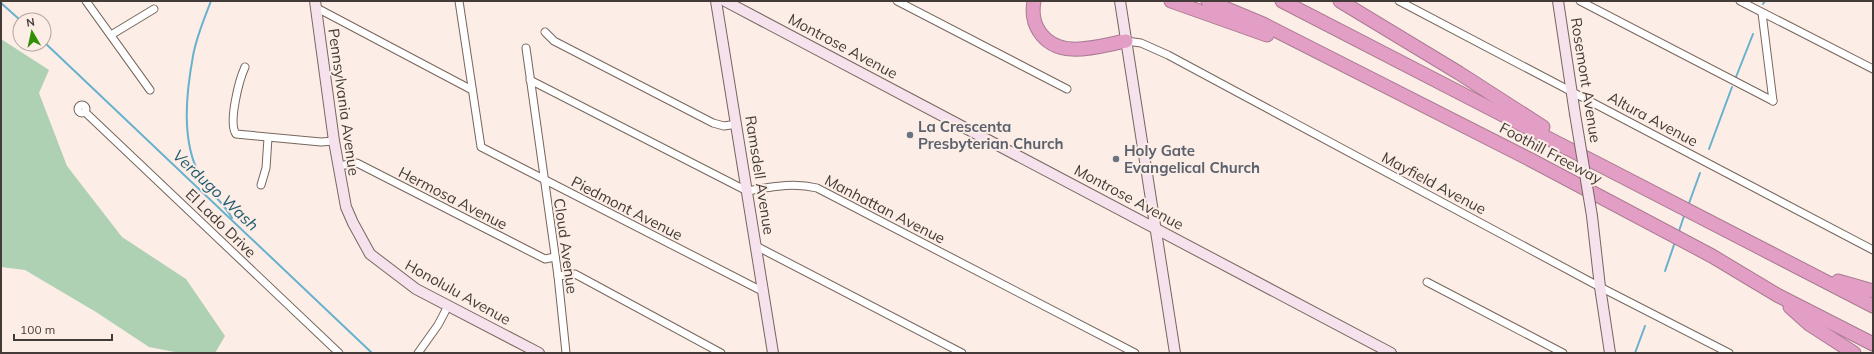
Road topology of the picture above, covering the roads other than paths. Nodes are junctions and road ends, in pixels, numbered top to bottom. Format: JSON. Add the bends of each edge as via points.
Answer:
{"nodes":[{"id":1,"x":86,"y":1,"type":"edge"},
{"id":2,"x":459,"y":1,"type":"edge"},
{"id":3,"x":716,"y":1,"type":"edge"},
{"id":4,"x":725,"y":1,"type":"edge"},
{"id":5,"x":897,"y":1,"type":"edge"},
{"id":6,"x":1034,"y":1,"type":"edge"},
{"id":7,"x":1120,"y":1,"type":"edge"},
{"id":8,"x":1171,"y":1,"type":"edge"},
{"id":9,"x":1208,"y":1,"type":"edge"},
{"id":10,"x":1282,"y":1,"type":"edge"},
{"id":11,"x":1340,"y":1,"type":"edge"},
{"id":12,"x":1399,"y":1,"type":"edge"},
{"id":13,"x":1558,"y":1,"type":"edge"},
{"id":14,"x":1580,"y":1,"type":"edge"},
{"id":15,"x":1740,"y":1,"type":"edge"},
{"id":16,"x":315,"y":4,"type":"edge"},
{"id":17,"x":1751,"y":4,"type":"edge"},
{"id":18,"x":154,"y":8,"type":"dead end"},
{"id":19,"x":1762,"y":13,"type":"junction"},
{"id":20,"x":545,"y":32,"type":"dead end"},
{"id":21,"x":111,"y":35,"type":"junction"},
{"id":22,"x":1126,"y":41,"type":"junction"},
{"id":23,"x":526,"y":48,"type":"dead end"},
{"id":24,"x":1326,"y":55,"type":"junction"},
{"id":25,"x":245,"y":68,"type":"dead end"},
{"id":26,"x":1873,"y":69,"type":"edge"},
{"id":27,"x":530,"y":80,"type":"junction"},
{"id":28,"x":1067,"y":89,"type":"dead end"},
{"id":29,"x":150,"y":90,"type":"dead end"},
{"id":30,"x":472,"y":90,"type":"junction"},
{"id":31,"x":1573,"y":91,"type":"junction"},
{"id":32,"x":85,"y":112,"type":"dead end"},
{"id":33,"x":737,"y":124,"type":"junction"},
{"id":34,"x":268,"y":138,"type":"junction"},
{"id":35,"x":334,"y":141,"type":"junction"},
{"id":36,"x":338,"y":166,"type":"junction"},
{"id":37,"x":1607,"y":168,"type":"junction"},
{"id":38,"x":544,"y":180,"type":"junction"},
{"id":39,"x":261,"y":185,"type":"dead end"},
{"id":40,"x":747,"y":191,"type":"junction"},
{"id":41,"x":346,"y":207,"type":"joint"},
{"id":42,"x":1154,"y":226,"type":"junction"},
{"id":43,"x":756,"y":246,"type":"junction"},
{"id":44,"x":1873,"y":250,"type":"edge"},
{"id":45,"x":555,"y":257,"type":"junction"},
{"id":46,"x":1806,"y":270,"type":"junction"},
{"id":47,"x":558,"y":276,"type":"junction"},
{"id":48,"x":1427,"y":282,"type":"dead end"},
{"id":49,"x":1600,"y":287,"type":"junction"},
{"id":50,"x":762,"y":291,"type":"junction"},
{"id":51,"x":1873,"y":291,"type":"edge"},
{"id":52,"x":1777,"y":295,"type":"junction"},
{"id":53,"x":448,"y":306,"type":"junction"},
{"id":54,"x":1873,"y":306,"type":"edge"},
{"id":55,"x":1873,"y":344,"type":"edge"},
{"id":56,"x":339,"y":353,"type":"edge"},
{"id":57,"x":418,"y":353,"type":"edge"},
{"id":58,"x":539,"y":353,"type":"edge"},
{"id":59,"x":566,"y":353,"type":"edge"},
{"id":60,"x":721,"y":353,"type":"edge"},
{"id":61,"x":773,"y":353,"type":"edge"},
{"id":62,"x":962,"y":353,"type":"edge"},
{"id":63,"x":1135,"y":353,"type":"edge"},
{"id":64,"x":1175,"y":353,"type":"edge"},
{"id":65,"x":1391,"y":353,"type":"edge"},
{"id":66,"x":1563,"y":353,"type":"edge"},
{"id":67,"x":1610,"y":353,"type":"edge"},
{"id":68,"x":1729,"y":353,"type":"edge"},
{"id":69,"x":1854,"y":353,"type":"edge"}],
"edges":[{"from":1,"to":21,"type":"street"},
{"from":2,"to":30,"type":"street"},
{"from":3,"to":33,"type":"street","name":"Ramsdell Avenue"},
{"from":4,"to":42,"type":"street","name":"Montrose Avenue"},
{"from":5,"to":28,"type":"street"},
{"from":6,"to":22,"type":"highway","via":[[1033,17],[1042,36],[1061,48],[1073,50]]},
{"from":7,"to":22,"type":"street"},
{"from":8,"to":24,"type":"highway"},
{"from":9,"to":24,"type":"highway","name":"Foothill Freeway"},
{"from":10,"to":37,"type":"highway","name":"Foothill Freeway"},
{"from":11,"to":37,"type":"highway","via":[[1459,73]]},
{"from":12,"to":31,"type":"street","name":"Altura Avenue"},
{"from":13,"to":31,"type":"street","name":"Rosemont Avenue"},
{"from":14,"to":19,"type":"street","via":[[1773,101]]},
{"from":15,"to":17,"type":"street"},
{"from":16,"to":30,"type":"street"},
{"from":16,"to":35,"type":"street","name":"Pennsylvania Avenue"},
{"from":17,"to":19,"type":"street"},
{"from":18,"to":21,"type":"street"},
{"from":19,"to":26,"type":"street"},
{"from":20,"to":33,"type":"street","via":[[554,41],[694,114],[724,126]]},
{"from":21,"to":29,"type":"street"},
{"from":22,"to":42,"type":"street"},
{"from":22,"to":49,"type":"street","name":"Mayfield Avenue","via":[[1141,43],[1168,55]]},
{"from":23,"to":27,"type":"street","name":"Cloud Avenue"},
{"from":24,"to":52,"type":"highway","name":"Foothill Freeway","via":[[1706,252]]},
{"from":25,"to":34,"type":"street","via":[[240,80],[234,131],[239,136]]},
{"from":27,"to":38,"type":"street","name":"Cloud Avenue"},
{"from":27,"to":40,"type":"street"},
{"from":30,"to":38,"type":"street","name":"Piedmont Avenue","via":[[481,147]]},
{"from":31,"to":44,"type":"street","name":"Altura Avenue"},
{"from":31,"to":49,"type":"street","name":"Rosemont Avenue","bridge":true},
{"from":32,"to":56,"type":"street","name":"El Lado Drive"},
{"from":33,"to":40,"type":"street","name":"Ramsdell Avenue"},
{"from":34,"to":35,"type":"street"},
{"from":34,"to":39,"type":"street","via":[[266,168]]},
{"from":35,"to":36,"type":"street","name":"Pennsylvania Avenue"},
{"from":36,"to":41,"type":"street","name":"Pennsylvania Avenue"},
{"from":36,"to":45,"type":"street","name":"Hermosa Avenue","via":[[356,163],[545,259]]},
{"from":37,"to":46,"type":"highway","name":"Foothill Freeway"},
{"from":38,"to":45,"type":"street","name":"Cloud Avenue"},
{"from":38,"to":50,"type":"street","name":"Piedmont Avenue"},
{"from":40,"to":43,"type":"street","name":"Ramsdell Avenue"},
{"from":40,"to":63,"type":"street","name":"Manhattan Avenue","via":[[802,184],[817,188]]},
{"from":41,"to":53,"type":"street","name":"Honolulu Avenue","via":[[370,254],[416,290]]},
{"from":42,"to":64,"type":"street"},
{"from":42,"to":65,"type":"street","name":"Montrose Avenue"},
{"from":43,"to":50,"type":"street","name":"Ramsdell Avenue"},
{"from":43,"to":62,"type":"street"},
{"from":45,"to":47,"type":"street","name":"Cloud Avenue"},
{"from":46,"to":51,"type":"highway"},
{"from":46,"to":54,"type":"highway","name":"Foothill Freeway"},
{"from":47,"to":59,"type":"street","name":"Cloud Avenue"},
{"from":47,"to":60,"type":"street","via":[[576,274]]},
{"from":48,"to":66,"type":"street"},
{"from":49,"to":67,"type":"street","name":"Rosemont Avenue"},
{"from":49,"to":68,"type":"street","name":"Mayfield Avenue"},
{"from":50,"to":61,"type":"street","name":"Ramsdell Avenue"},
{"from":52,"to":55,"type":"highway","name":"Foothill Freeway"},
{"from":52,"to":69,"type":"highway","via":[[1809,324]]},
{"from":53,"to":57,"type":"street"},
{"from":53,"to":58,"type":"street","name":"Honolulu Avenue"}]}
